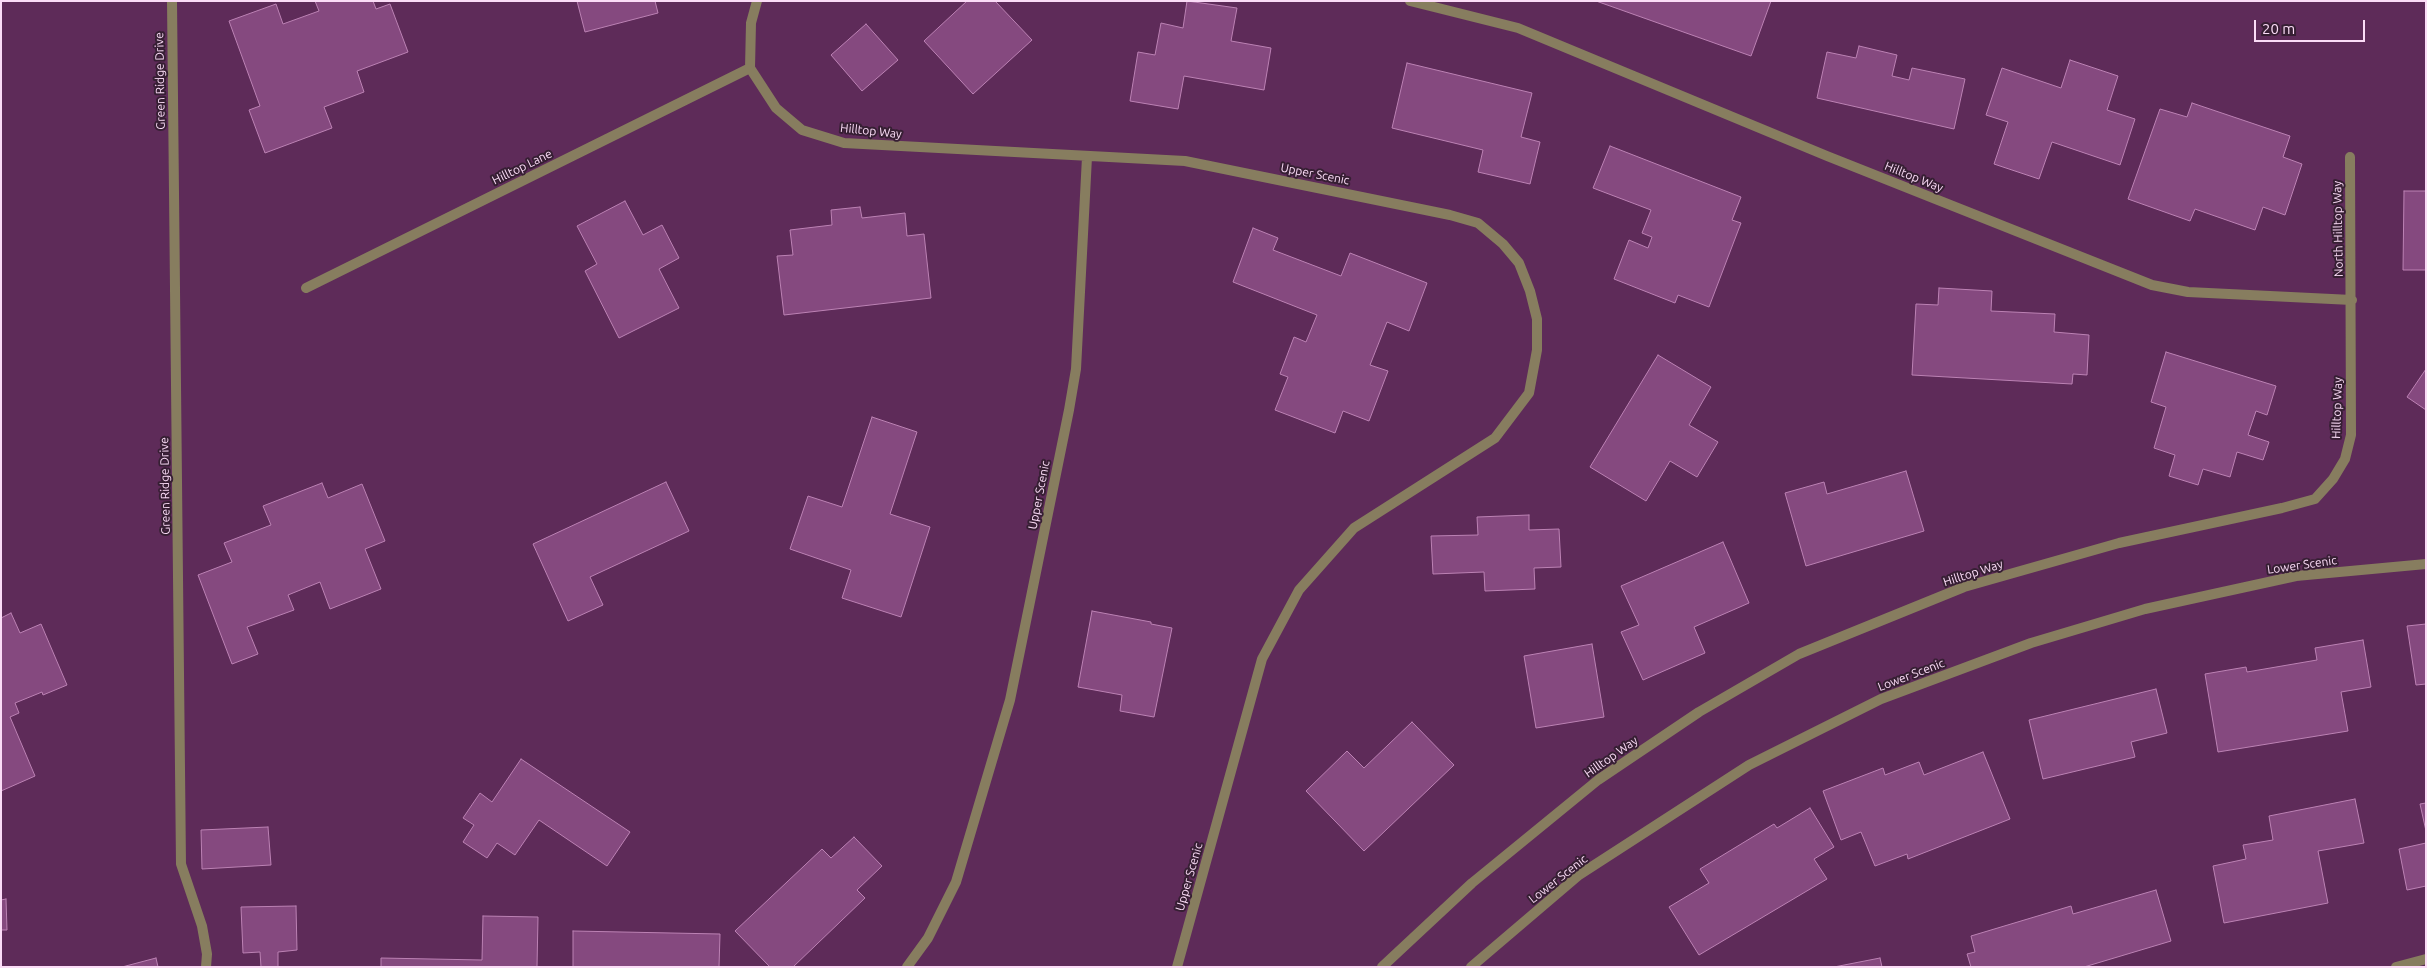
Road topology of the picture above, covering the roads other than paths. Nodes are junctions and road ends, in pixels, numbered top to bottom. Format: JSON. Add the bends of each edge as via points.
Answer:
{"nodes":[{"id":1,"x":172,"y":1,"type":"edge"},
{"id":2,"x":757,"y":1,"type":"edge"},
{"id":3,"x":1410,"y":1,"type":"edge"},
{"id":4,"x":750,"y":68,"type":"junction"},
{"id":5,"x":1087,"y":157,"type":"junction"},
{"id":6,"x":2350,"y":157,"type":"dead end"},
{"id":7,"x":306,"y":288,"type":"dead end"},
{"id":8,"x":2352,"y":300,"type":"junction"},
{"id":9,"x":2426,"y":564,"type":"edge"},
{"id":10,"x":2426,"y":959,"type":"edge"},
{"id":11,"x":206,"y":967,"type":"edge"},
{"id":12,"x":907,"y":967,"type":"edge"},
{"id":13,"x":1176,"y":967,"type":"edge"},
{"id":14,"x":1382,"y":967,"type":"edge"},
{"id":15,"x":1471,"y":967,"type":"edge"},
{"id":16,"x":2396,"y":967,"type":"edge"}],
"edges":[{"from":1,"to":11,"type":"street","name":"Green Ridge Drive","via":[[181,864],[202,926]]},
{"from":2,"to":4,"type":"street","via":[[750,23]]},
{"from":3,"to":8,"type":"street","name":"Hilltop Way","via":[[1518,28],[1827,156],[2152,285],[2188,292]]},
{"from":4,"to":5,"type":"street","name":"Hilltop Way","via":[[776,108],[802,130],[844,143]]},
{"from":4,"to":7,"type":"street","name":"Hilltop Lane"},
{"from":5,"to":12,"type":"street","name":"Upper Scenic","via":[[1076,369],[1010,700],[956,882],[928,938]]},
{"from":5,"to":13,"type":"street","name":"Upper Scenic","via":[[1185,161],[1478,223],[1519,263],[1537,319],[1537,350],[1528,393],[1495,438],[1354,528],[1299,590],[1262,660]]},
{"from":6,"to":8,"type":"street","name":"North Hilltop Way"},
{"from":8,"to":14,"type":"street","name":"Hilltop Way","via":[[2351,435],[2345,459],[2315,499],[2119,542],[1964,588],[1799,654],[1699,712],[1598,780],[1472,883]]},
{"from":9,"to":15,"type":"street","name":"Lower Scenic","via":[[2296,576],[2146,609],[2030,643],[1881,700],[1750,765],[1579,875]]},
{"from":10,"to":16,"type":"street"}]}
